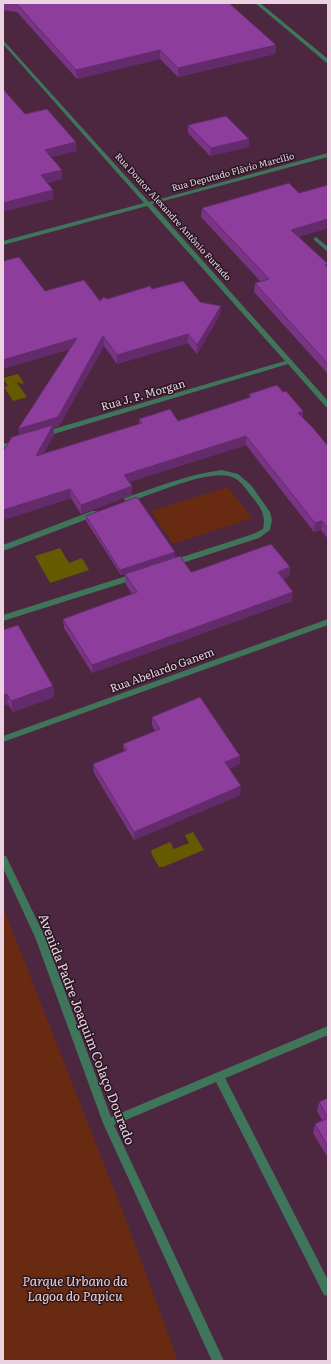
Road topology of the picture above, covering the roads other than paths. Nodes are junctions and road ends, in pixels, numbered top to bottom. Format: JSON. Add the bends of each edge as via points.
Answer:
{"nodes":[{"id":1,"x":257,"y":3,"type":"edge"},
{"id":2,"x":3,"y":41,"type":"edge"},
{"id":3,"x":328,"y":62,"type":"edge"},
{"id":4,"x":328,"y":155,"type":"edge"},
{"id":5,"x":149,"y":204,"type":"junction"},
{"id":6,"x":316,"y":239,"type":"dead end"},
{"id":7,"x":3,"y":243,"type":"edge"},
{"id":8,"x":328,"y":250,"type":"edge"},
{"id":9,"x":289,"y":362,"type":"junction"},
{"id":10,"x":328,"y":405,"type":"edge"},
{"id":11,"x":40,"y":436,"type":"edge"},
{"id":12,"x":25,"y":440,"type":"edge"},
{"id":13,"x":3,"y":446,"type":"edge"},
{"id":14,"x":121,"y":503,"type":"edge"},
{"id":15,"x":100,"y":511,"type":"edge"},
{"id":16,"x":3,"y":548,"type":"edge"},
{"id":17,"x":169,"y":565,"type":"edge"},
{"id":18,"x":147,"y":572,"type":"edge"},
{"id":19,"x":3,"y":618,"type":"edge"},
{"id":20,"x":328,"y":622,"type":"edge"},
{"id":21,"x":3,"y":739,"type":"edge"},
{"id":22,"x":3,"y":859,"type":"edge"},
{"id":23,"x":328,"y":1030,"type":"edge"},
{"id":24,"x":220,"y":1078,"type":"junction"},
{"id":25,"x":108,"y":1123,"type":"junction"},
{"id":26,"x":328,"y":1291,"type":"edge"},
{"id":27,"x":218,"y":1361,"type":"edge"}],
"edges":[{"from":1,"to":3,"type":"street"},
{"from":2,"to":5,"type":"street","name":"Rua Doutor Alexandre Antônio Furtado"},
{"from":4,"to":5,"type":"street","name":"Rua Deputado Flãvio Marcílio"},
{"from":5,"to":7,"type":"street","name":"Rua Deputado Flãvio Marcílio"},
{"from":5,"to":9,"type":"street","name":"Rua Doutor Alexandre Antônio Furtado"},
{"from":6,"to":8,"type":"street"},
{"from":9,"to":10,"type":"street","name":"Rua Doutor Alexandre Antônio Furtado"},
{"from":9,"to":11,"type":"street","name":"Rua J. P. Morgan"},
{"from":12,"to":13,"type":"street"},
{"from":14,"to":17,"type":"street","via":[[218,472],[242,479],[267,510],[269,520],[266,530],[256,536]]},
{"from":15,"to":16,"type":"street"},
{"from":18,"to":19,"type":"street"},
{"from":20,"to":21,"type":"street","name":"Rua Abelardo Ganem"},
{"from":22,"to":25,"type":"street","name":"Avenida Padre Joaquim Colaço Dourado","via":[[40,937]]},
{"from":23,"to":24,"type":"street"},
{"from":24,"to":25,"type":"street"},
{"from":24,"to":26,"type":"street"},
{"from":25,"to":27,"type":"street","name":"Avenida Padre Joaquim Colaço Dourado"}]}
